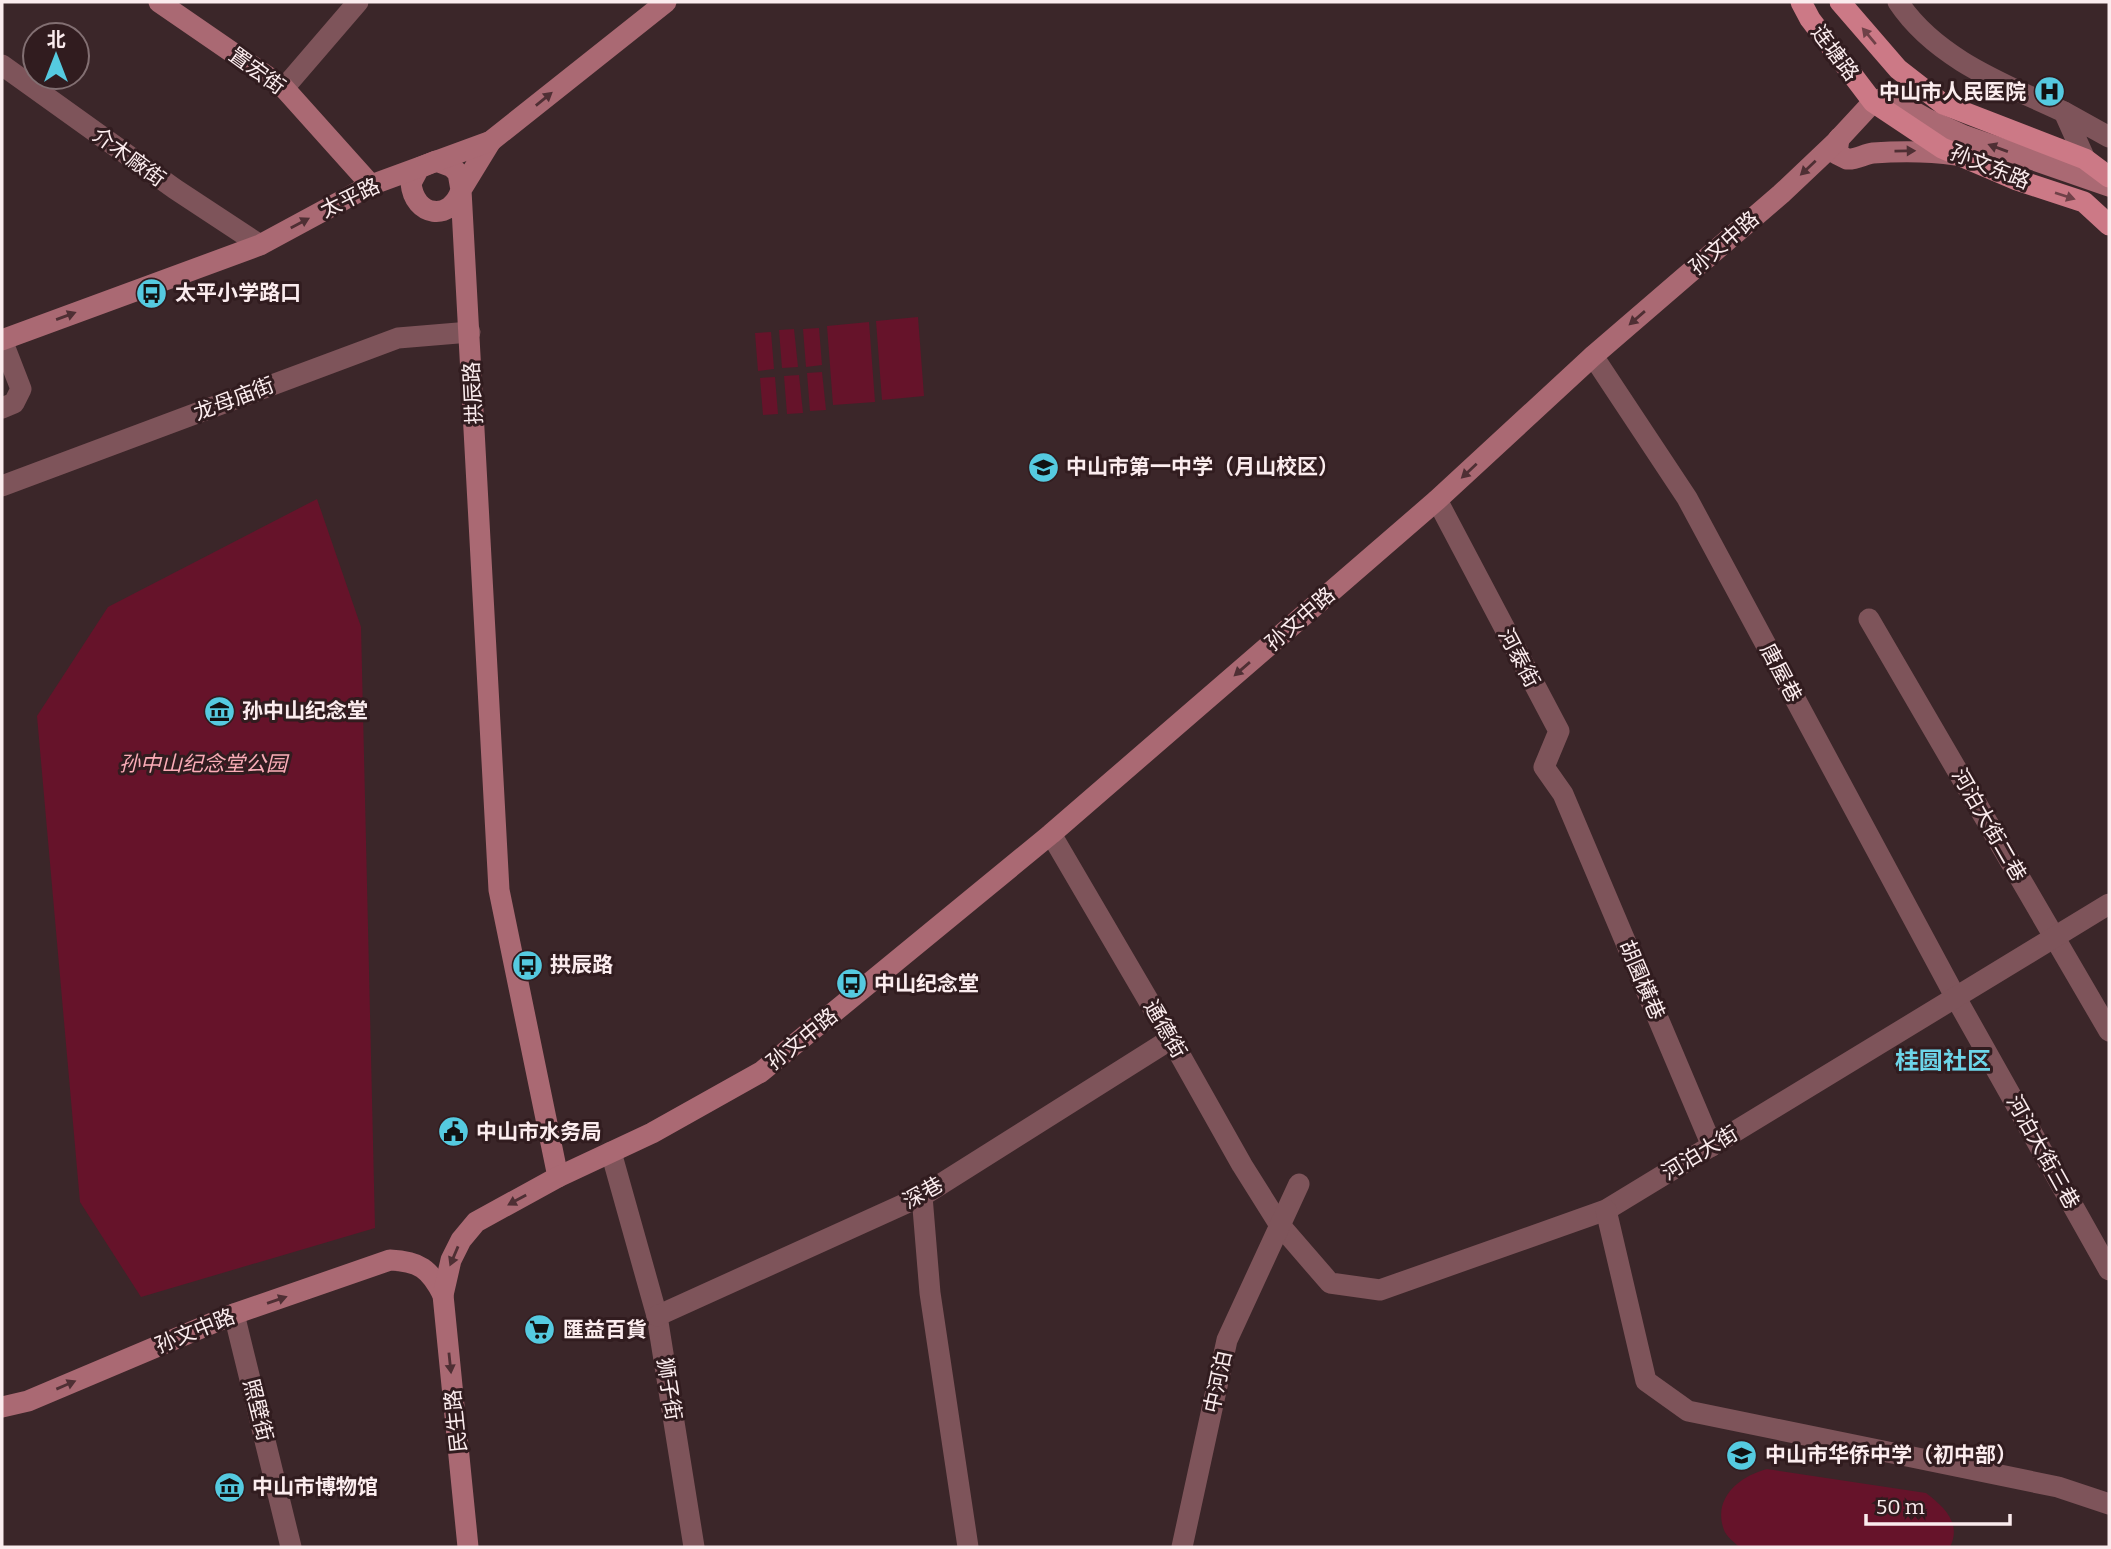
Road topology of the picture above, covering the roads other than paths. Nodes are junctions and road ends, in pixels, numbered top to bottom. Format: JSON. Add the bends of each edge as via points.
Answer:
{"nodes":[{"id":1,"x":159,"y":2,"type":"edge"},
{"id":2,"x":358,"y":2,"type":"edge"},
{"id":3,"x":666,"y":2,"type":"edge"},
{"id":4,"x":1801,"y":2,"type":"edge"},
{"id":5,"x":1840,"y":2,"type":"edge"},
{"id":6,"x":1898,"y":2,"type":"edge"},
{"id":7,"x":2,"y":65,"type":"edge"},
{"id":8,"x":1898,"y":69,"type":"joint"},
{"id":9,"x":284,"y":88,"type":"junction"},
{"id":10,"x":1873,"y":102,"type":"junction"},
{"id":11,"x":2064,"y":112,"type":"junction"},
{"id":12,"x":2109,"y":137,"type":"edge"},
{"id":13,"x":1839,"y":138,"type":"junction"},
{"id":14,"x":491,"y":141,"type":"junction"},
{"id":15,"x":1958,"y":155,"type":"junction"},
{"id":16,"x":2085,"y":159,"type":"junction"},
{"id":17,"x":428,"y":165,"type":"junction"},
{"id":18,"x":2109,"y":177,"type":"edge"},
{"id":19,"x":373,"y":184,"type":"junction"},
{"id":20,"x":2109,"y":186,"type":"edge"},
{"id":21,"x":461,"y":190,"type":"junction"},
{"id":22,"x":415,"y":200,"type":"junction"},
{"id":23,"x":446,"y":209,"type":"junction"},
{"id":24,"x":2109,"y":225,"type":"edge"},
{"id":25,"x":464,"y":233,"type":"junction"},
{"id":26,"x":260,"y":245,"type":"junction"},
{"id":27,"x":470,"y":332,"type":"junction"},
{"id":28,"x":2,"y":340,"type":"edge"},
{"id":29,"x":1593,"y":356,"type":"junction"},
{"id":30,"x":2,"y":408,"type":"edge"},
{"id":31,"x":2,"y":486,"type":"edge"},
{"id":32,"x":1437,"y":500,"type":"junction"},
{"id":33,"x":1869,"y":619,"type":"dead end"},
{"id":34,"x":1572,"y":815,"type":"joint"},
{"id":35,"x":1051,"y":834,"type":"junction"},
{"id":36,"x":2109,"y":904,"type":"edge"},
{"id":37,"x":2055,"y":937,"type":"junction"},
{"id":38,"x":1955,"y":998,"type":"junction"},
{"id":39,"x":2109,"y":1031,"type":"edge"},
{"id":40,"x":1171,"y":1039,"type":"junction"},
{"id":41,"x":1712,"y":1146,"type":"junction"},
{"id":42,"x":611,"y":1152,"type":"junction"},
{"id":43,"x":558,"y":1177,"type":"junction"},
{"id":44,"x":1299,"y":1184,"type":"dead end"},
{"id":45,"x":922,"y":1196,"type":"junction"},
{"id":46,"x":1606,"y":1210,"type":"junction"},
{"id":47,"x":1279,"y":1224,"type":"junction"},
{"id":48,"x":2109,"y":1270,"type":"edge"},
{"id":49,"x":443,"y":1295,"type":"junction"},
{"id":50,"x":234,"y":1314,"type":"junction"},
{"id":51,"x":657,"y":1316,"type":"junction"},
{"id":52,"x":2,"y":1407,"type":"edge"},
{"id":53,"x":2109,"y":1504,"type":"edge"},
{"id":54,"x":291,"y":1547,"type":"edge"},
{"id":55,"x":468,"y":1547,"type":"edge"},
{"id":56,"x":694,"y":1547,"type":"edge"},
{"id":57,"x":968,"y":1547,"type":"edge"},
{"id":58,"x":1182,"y":1547,"type":"edge"}],
"edges":[{"from":1,"to":9,"type":"street","name":"置宏街"},
{"from":2,"to":9,"type":"street"},
{"from":14,"to":3,"type":"street","name":"太平路","one_way":true},
{"from":4,"to":10,"type":"main road","name":"连塘路"},
{"from":8,"to":5,"type":"main road","name":"连塘路","one_way":true},
{"from":6,"to":11,"type":"street","via":[[1912,22],[1967,66]]},
{"from":7,"to":26,"type":"street","name":"介木廠街","via":[[175,190]]},
{"from":8,"to":16,"type":"main road","name":"孙文东路","via":[[1944,104]]},
{"from":9,"to":19,"type":"street","name":"置宏街"},
{"from":10,"to":13,"type":"street","name":"孙文中路"},
{"from":10,"to":15,"type":"main road","name":"孙文东路"},
{"from":20,"to":10,"type":"street","one_way":true,"via":[[1965,136],[1893,100]]},
{"from":11,"to":12,"type":"street"},
{"from":11,"to":16,"type":"street"},
{"from":13,"to":15,"type":"street","one_way":true,"via":[[1837,154],[1847,159],[1900,151]]},
{"from":13,"to":29,"type":"street","name":"孙文中路","one_way":true},
{"from":14,"to":17,"type":"street","name":"太平路"},
{"from":14,"to":21,"type":"street"},
{"from":15,"to":24,"type":"main road","name":"孙文东路","one_way":true,"via":[[2084,202]]},
{"from":16,"to":18,"type":"main road","name":"孙文东路"},
{"from":17,"to":19,"type":"street","name":"太平路"},
{"from":17,"to":21,"type":"street","via":[[452,167]]},
{"from":17,"to":22,"type":"street","via":[[411,183]]},
{"from":19,"to":22,"type":"street"},
{"from":26,"to":19,"type":"street","name":"太平路","one_way":true},
{"from":21,"to":23,"type":"street"},
{"from":21,"to":25,"type":"street","name":"拱辰路"},
{"from":22,"to":23,"type":"street","via":[[429,210]]},
{"from":23,"to":25,"type":"street"},
{"from":25,"to":27,"type":"street","name":"拱辰路"},
{"from":28,"to":26,"type":"street","name":"太平路","one_way":true},
{"from":27,"to":31,"type":"street","name":"龙母庙街","via":[[398,338]]},
{"from":27,"to":43,"type":"street","name":"拱辰路","via":[[499,890]]},
{"from":28,"to":30,"type":"street","via":[[22,389],[14,403]]},
{"from":29,"to":32,"type":"street","name":"孙文中路","one_way":true},
{"from":29,"to":38,"type":"street","name":"唐屋巷","via":[[1687,498]]},
{"from":32,"to":34,"type":"street","name":"河泰街","via":[[1559,732],[1544,767]]},
{"from":32,"to":35,"type":"street","name":"孙文中路","one_way":true},
{"from":33,"to":37,"type":"street","name":"河泊大街二巷"},
{"from":34,"to":41,"type":"street","name":"胡園橫巷"},
{"from":35,"to":40,"type":"street","name":"通德街"},
{"from":35,"to":42,"type":"street","name":"孙文中路","via":[[761,1072]]},
{"from":36,"to":37,"type":"street","name":"河泊大街"},
{"from":37,"to":38,"type":"street","name":"河泊大街"},
{"from":37,"to":39,"type":"street","name":"河泊大街二巷"},
{"from":38,"to":41,"type":"street","name":"河泊大街"},
{"from":38,"to":48,"type":"street","name":"河泊大街三巷"},
{"from":40,"to":45,"type":"street","name":"深巷"},
{"from":40,"to":47,"type":"street","name":"通德街"},
{"from":41,"to":46,"type":"street","name":"河泊大街"},
{"from":42,"to":43,"type":"street","name":"孙文中路"},
{"from":42,"to":51,"type":"street","name":"狮子街"},
{"from":43,"to":49,"type":"street","name":"孙文中路","one_way":true,"via":[[476,1222],[451,1260]]},
{"from":44,"to":47,"type":"street","name":"中河泊"},
{"from":45,"to":51,"type":"street","name":"深巷"},
{"from":45,"to":57,"type":"street","via":[[930,1293]]},
{"from":46,"to":47,"type":"street","name":"河泊大街","via":[[1380,1290],[1330,1283]]},
{"from":46,"to":53,"type":"street","via":[[1646,1381],[1688,1411],[2058,1487]]},
{"from":47,"to":58,"type":"street","name":"中河泊","via":[[1227,1340]]},
{"from":50,"to":49,"type":"street","name":"孙文中路","one_way":true,"via":[[390,1260],[416,1263],[436,1281]]},
{"from":49,"to":55,"type":"street","name":"民生路","one_way":true},
{"from":52,"to":50,"type":"street","name":"孙文中路","one_way":true,"via":[[28,1401]]},
{"from":50,"to":54,"type":"street","name":"照壁街"},
{"from":51,"to":56,"type":"street","name":"狮子街"}]}
